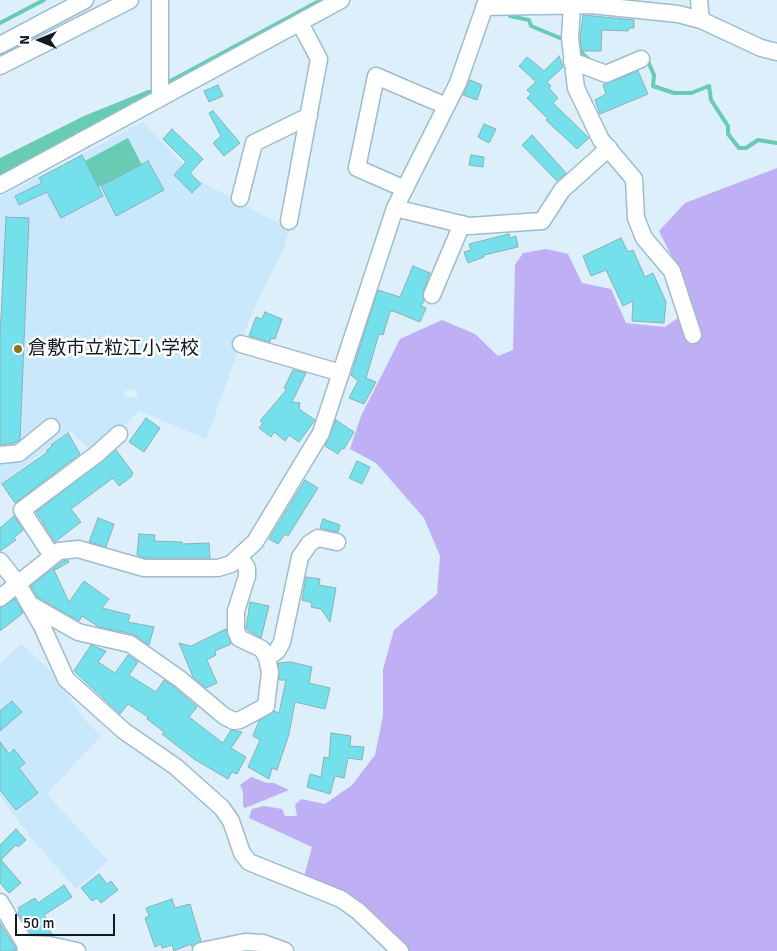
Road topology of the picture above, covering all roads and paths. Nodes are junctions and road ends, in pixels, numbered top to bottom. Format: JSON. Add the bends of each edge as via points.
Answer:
{"nodes":[{"id":1,"x":85,"y":0,"type":"edge"},
{"id":2,"x":130,"y":0,"type":"edge"},
{"id":3,"x":160,"y":0,"type":"edge"},
{"id":4,"x":341,"y":0,"type":"edge"},
{"id":5,"x":700,"y":0,"type":"edge"},
{"id":6,"x":485,"y":4,"type":"edge"},
{"id":7,"x":572,"y":5,"type":"junction"},
{"id":8,"x":650,"y":6,"type":"edge"},
{"id":9,"x":701,"y":20,"type":"junction"},
{"id":10,"x":300,"y":23,"type":"junction"},
{"id":11,"x":0,"y":44,"type":"edge"},
{"id":12,"x":777,"y":52,"type":"edge"},
{"id":13,"x":641,"y":58,"type":"dead end"},
{"id":14,"x":572,"y":61,"type":"junction"},
{"id":15,"x":0,"y":66,"type":"edge"},
{"id":16,"x":160,"y":91,"type":"junction"},
{"id":17,"x":446,"y":106,"type":"junction"},
{"id":18,"x":309,"y":116,"type":"junction"},
{"id":19,"x":609,"y":148,"type":"junction"},
{"id":20,"x":0,"y":185,"type":"edge"},
{"id":21,"x":405,"y":188,"type":"junction"},
{"id":22,"x":240,"y":198,"type":"dead end"},
{"id":23,"x":395,"y":208,"type":"junction"},
{"id":24,"x":289,"y":221,"type":"dead end"},
{"id":25,"x":462,"y":224,"type":"junction"},
{"id":26,"x":432,"y":295,"type":"dead end"},
{"id":27,"x":693,"y":335,"type":"dead end"},
{"id":28,"x":241,"y":344,"type":"dead end"},
{"id":29,"x":341,"y":373,"type":"junction"},
{"id":30,"x":51,"y":427,"type":"dead end"},
{"id":31,"x":119,"y":434,"type":"dead end"},
{"id":32,"x":0,"y":455,"type":"edge"},
{"id":33,"x":337,"y":542,"type":"dead end"},
{"id":34,"x":52,"y":556,"type":"junction"},
{"id":35,"x":240,"y":558,"type":"junction"},
{"id":36,"x":0,"y":561,"type":"edge"},
{"id":37,"x":18,"y":584,"type":"junction"},
{"id":38,"x":0,"y":598,"type":"edge"},
{"id":39,"x":29,"y":604,"type":"junction"},
{"id":40,"x":267,"y":658,"type":"junction"},
{"id":41,"x":0,"y":902,"type":"edge"},
{"id":42,"x":25,"y":948,"type":"edge"},
{"id":43,"x":77,"y":951,"type":"edge"},
{"id":44,"x":201,"y":951,"type":"edge"},
{"id":45,"x":285,"y":951,"type":"edge"},
{"id":46,"x":400,"y":951,"type":"edge"}],
"edges":[{"from":1,"to":11,"type":"street"},
{"from":2,"to":15,"type":"street"},
{"from":3,"to":16,"type":"street"},
{"from":4,"to":10,"type":"street"},
{"from":5,"to":9,"type":"street"},
{"from":6,"to":7,"type":"street"},
{"from":6,"to":17,"type":"street","via":[[458,82]]},
{"from":7,"to":8,"type":"street"},
{"from":7,"to":14,"type":"street"},
{"from":8,"to":9,"type":"street"},
{"from":9,"to":12,"type":"street","via":[[761,48]]},
{"from":10,"to":16,"type":"street"},
{"from":10,"to":18,"type":"street","via":[[319,60]]},
{"from":13,"to":14,"type":"street","via":[[606,74]]},
{"from":14,"to":19,"type":"street","via":[[576,88],[601,140]]},
{"from":16,"to":20,"type":"street"},
{"from":17,"to":21,"type":"street"},
{"from":17,"to":21,"type":"street","via":[[376,76],[358,168]]},
{"from":18,"to":22,"type":"street","via":[[254,143]]},
{"from":18,"to":24,"type":"street"},
{"from":19,"to":25,"type":"street","via":[[562,190],[542,221]]},
{"from":19,"to":27,"type":"street","via":[[634,179],[636,218],[644,238],[672,270]]},
{"from":21,"to":23,"type":"street"},
{"from":23,"to":25,"type":"street"},
{"from":23,"to":29,"type":"street"},
{"from":25,"to":26,"type":"street"},
{"from":28,"to":29,"type":"street"},
{"from":29,"to":35,"type":"street","via":[[321,433],[255,542]]},
{"from":30,"to":32,"type":"street","via":[[19,453]]},
{"from":31,"to":34,"type":"street","via":[[22,510]]},
{"from":33,"to":40,"type":"street","via":[[318,538],[300,557],[282,642],[277,651]]},
{"from":34,"to":35,"type":"street","via":[[59,551],[78,549],[126,564],[158,569],[218,568]]},
{"from":34,"to":37,"type":"street"},
{"from":35,"to":40,"type":"street","via":[[248,576],[236,611],[236,630],[239,638],[262,649]]},
{"from":36,"to":37,"type":"street"},
{"from":37,"to":38,"type":"street"},
{"from":37,"to":39,"type":"street"},
{"from":39,"to":40,"type":"street","via":[[78,632],[130,644],[234,721],[266,706],[270,672]]},
{"from":39,"to":46,"type":"street","via":[[66,679],[124,732],[176,767],[222,808],[249,862],[341,899]]},
{"from":41,"to":42,"type":"street"},
{"from":42,"to":43,"type":"street","via":[[49,945]]},
{"from":44,"to":45,"type":"street","via":[[245,942],[263,943]]}]}
